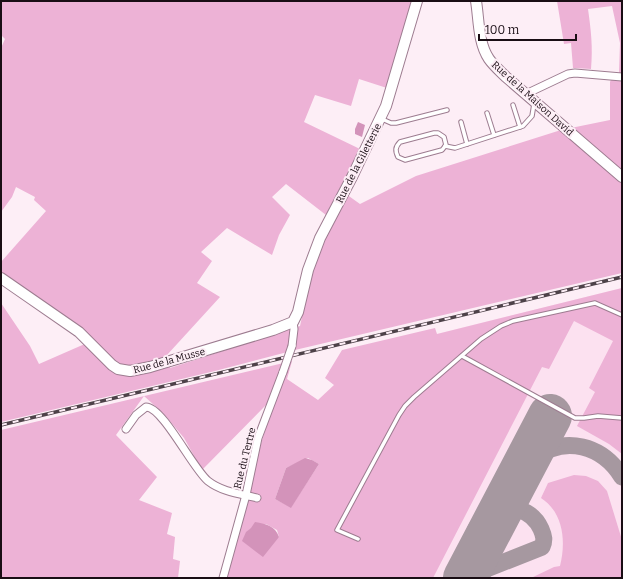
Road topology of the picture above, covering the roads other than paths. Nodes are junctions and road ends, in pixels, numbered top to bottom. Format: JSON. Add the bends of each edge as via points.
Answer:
{"nodes":[{"id":1,"x":417,"y":1,"type":"edge"},
{"id":2,"x":476,"y":1,"type":"edge"},
{"id":3,"x":622,"y":77,"type":"edge"},
{"id":4,"x":531,"y":98,"type":"junction"},
{"id":5,"x":513,"y":105,"type":"dead end"},
{"id":6,"x":447,"y":110,"type":"dead end"},
{"id":7,"x":486,"y":113,"type":"dead end"},
{"id":8,"x":381,"y":118,"type":"junction"},
{"id":9,"x":461,"y":122,"type":"dead end"},
{"id":10,"x":520,"y":127,"type":"junction"},
{"id":11,"x":494,"y":135,"type":"junction"},
{"id":12,"x":467,"y":144,"type":"junction"},
{"id":13,"x":445,"y":146,"type":"junction"},
{"id":14,"x":622,"y":177,"type":"edge"},
{"id":15,"x":1,"y":278,"type":"edge"},
{"id":16,"x":622,"y":315,"type":"edge"},
{"id":17,"x":293,"y":322,"type":"junction"},
{"id":18,"x":462,"y":356,"type":"junction"},
{"id":19,"x":622,"y":418,"type":"edge"},
{"id":20,"x":126,"y":429,"type":"dead end"},
{"id":21,"x":246,"y":495,"type":"junction"},
{"id":22,"x":257,"y":498,"type":"dead end"},
{"id":23,"x":358,"y":540,"type":"dead end"},
{"id":24,"x":223,"y":578,"type":"edge"}],
"edges":[{"from":1,"to":8,"type":"street","name":"Rue de la Giletterie"},
{"from":2,"to":4,"type":"street","name":"Rue de la Maison David","via":[[486,53],[494,65]]},
{"from":3,"to":4,"type":"street","via":[[568,74],[530,92]]},
{"from":4,"to":10,"type":"lane","via":[[532,116]]},
{"from":4,"to":14,"type":"street","name":"Rue de la Maison David"},
{"from":5,"to":10,"type":"lane"},
{"from":6,"to":8,"type":"lane","via":[[396,123]]},
{"from":7,"to":11,"type":"lane"},
{"from":8,"to":17,"type":"street","name":"Rue de la Giletterie","via":[[320,238]]},
{"from":9,"to":12,"type":"lane"},
{"from":10,"to":11,"type":"lane"},
{"from":11,"to":12,"type":"lane"},
{"from":12,"to":13,"type":"lane","via":[[455,148]]},
{"from":13,"to":13,"type":"lane","via":[[444,137],[434,133],[400,142],[396,153],[405,160],[442,150]]},
{"from":15,"to":17,"type":"street","name":"Rue de la Musse","via":[[67,322],[112,365],[124,371],[150,367]]},
{"from":16,"to":18,"type":"lane","via":[[594,303],[513,321],[492,332]]},
{"from":17,"to":21,"type":"street","name":"Rue du Tertre","bridge":true,"via":[[292,346],[258,438]]},
{"from":18,"to":19,"type":"lane","via":[[575,418]]},
{"from":18,"to":23,"type":"lane","via":[[409,402],[399,415],[337,530]]},
{"from":20,"to":21,"type":"street","via":[[136,415],[146,407],[152,408],[173,432],[204,478],[213,485]]},
{"from":21,"to":22,"type":"street"},
{"from":21,"to":24,"type":"street","name":"Rue du Tertre"}]}
